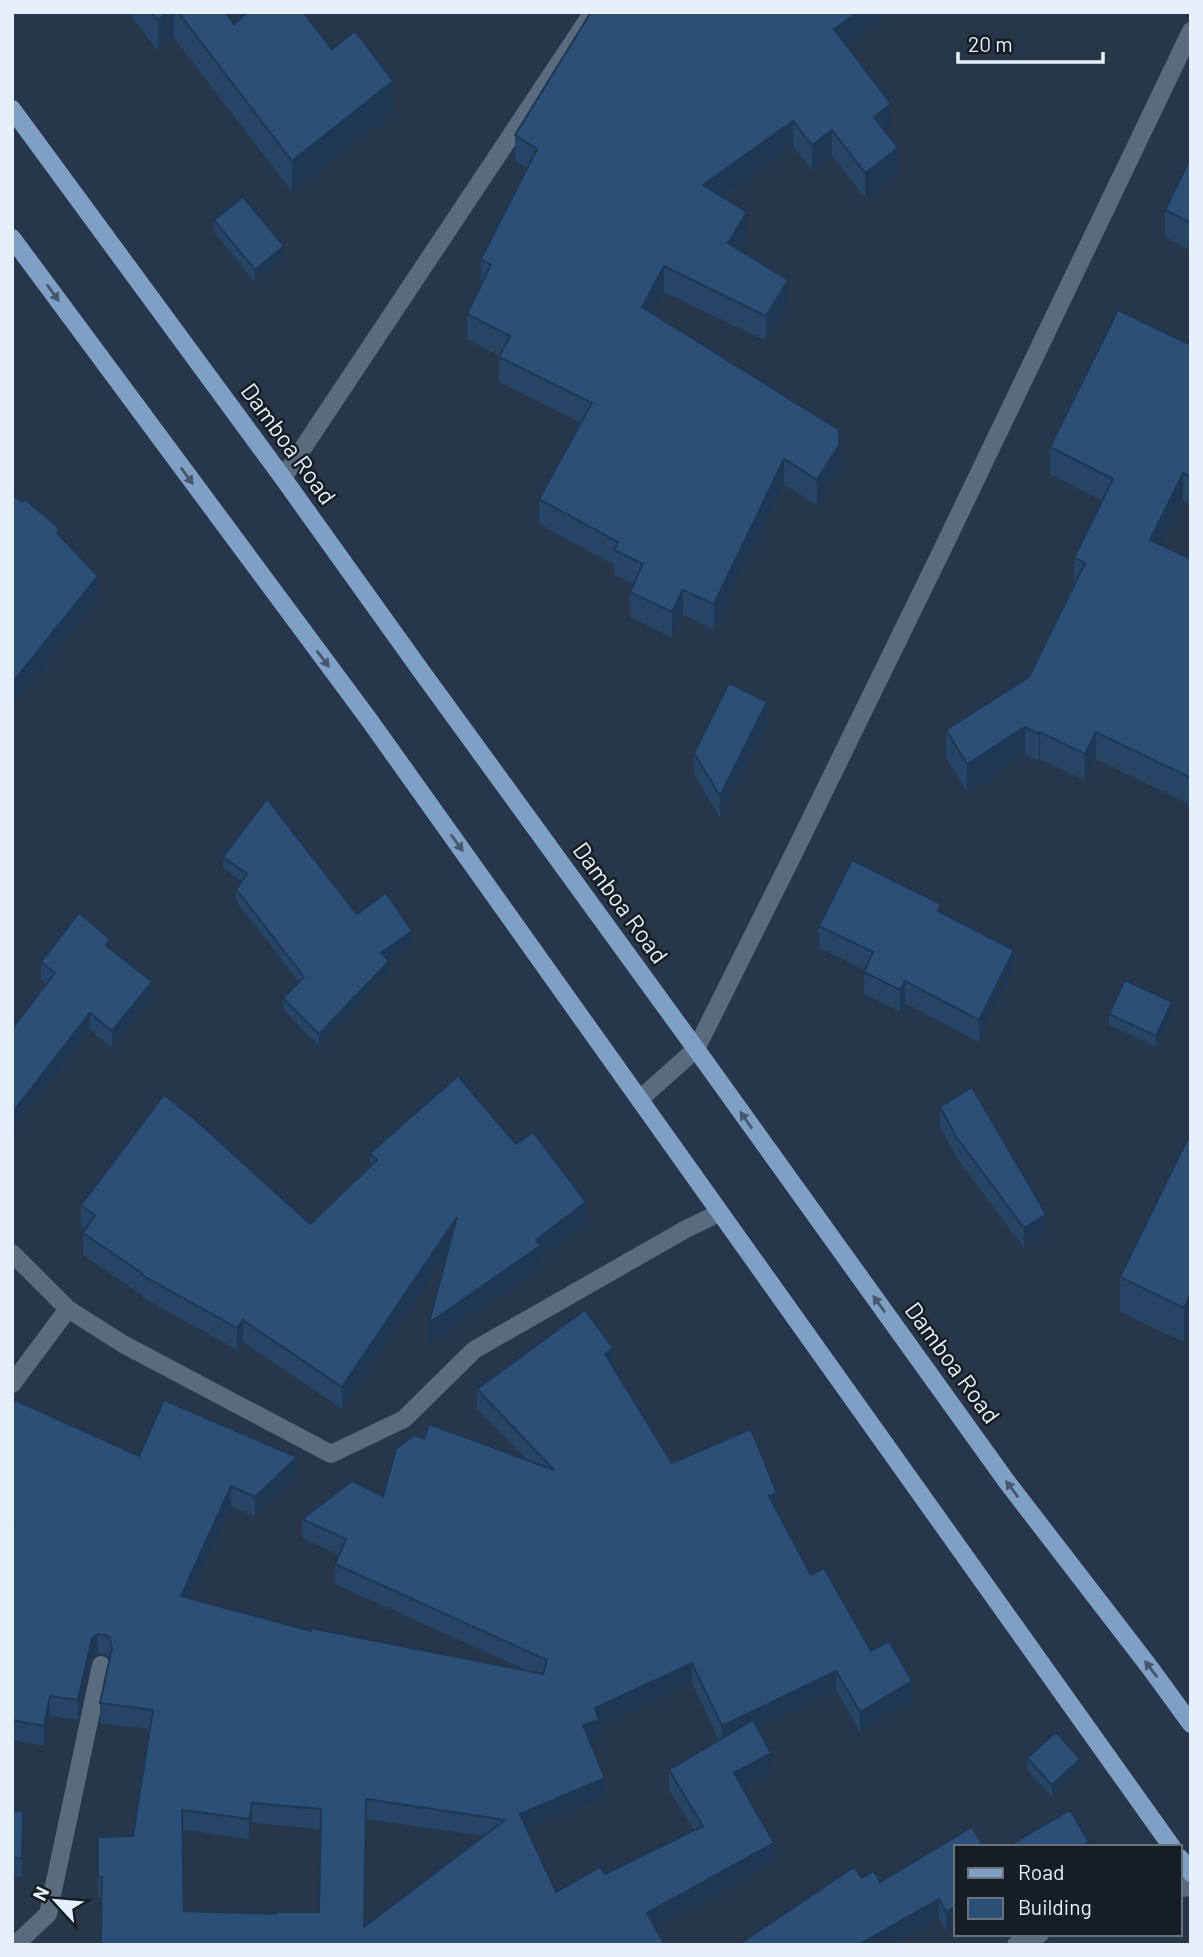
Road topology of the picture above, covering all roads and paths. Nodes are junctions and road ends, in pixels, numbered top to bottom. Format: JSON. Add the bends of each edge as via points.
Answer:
{"nodes":[{"id":1,"x":593,"y":12,"type":"edge"},
{"id":2,"x":1191,"y":31,"type":"edge"},
{"id":3,"x":12,"y":109,"type":"edge"},
{"id":4,"x":12,"y":238,"type":"edge"},
{"id":5,"x":283,"y":478,"type":"junction"},
{"id":6,"x":696,"y":1049,"type":"junction"},
{"id":7,"x":640,"y":1099,"type":"junction"},
{"id":8,"x":719,"y":1213,"type":"junction"},
{"id":9,"x":12,"y":1252,"type":"edge"},
{"id":10,"x":68,"y":1309,"type":"junction"},
{"id":11,"x":12,"y":1384,"type":"edge"},
{"id":12,"x":101,"y":1665,"type":"dead end"},
{"id":13,"x":1191,"y":1724,"type":"edge"},
{"id":14,"x":1171,"y":1845,"type":"edge"},
{"id":15,"x":1036,"y":1936,"type":"edge"},
{"id":16,"x":15,"y":1945,"type":"edge"},
{"id":17,"x":1016,"y":1945,"type":"edge"}],
"edges":[{"from":1,"to":5,"type":"street"},
{"from":2,"to":6,"type":"street"},
{"from":3,"to":5,"type":"main road","name":"Damboa Road"},
{"from":4,"to":7,"type":"main road","one_way":true,"via":[[378,732]]},
{"from":5,"to":6,"type":"main road","name":"Damboa Road"},
{"from":6,"to":7,"type":"street"},
{"from":13,"to":6,"type":"main road","name":"Damboa Road","one_way":true,"via":[[1007,1482]]},
{"from":7,"to":8,"type":"main road"},
{"from":8,"to":10,"type":"street","via":[[474,1350],[404,1419],[331,1454],[123,1345]]},
{"from":8,"to":14,"type":"main road"},
{"from":9,"to":10,"type":"street"},
{"from":10,"to":11,"type":"street"},
{"from":12,"to":16,"type":"street","via":[[48,1914]]},
{"from":15,"to":17,"type":"street"}]}
